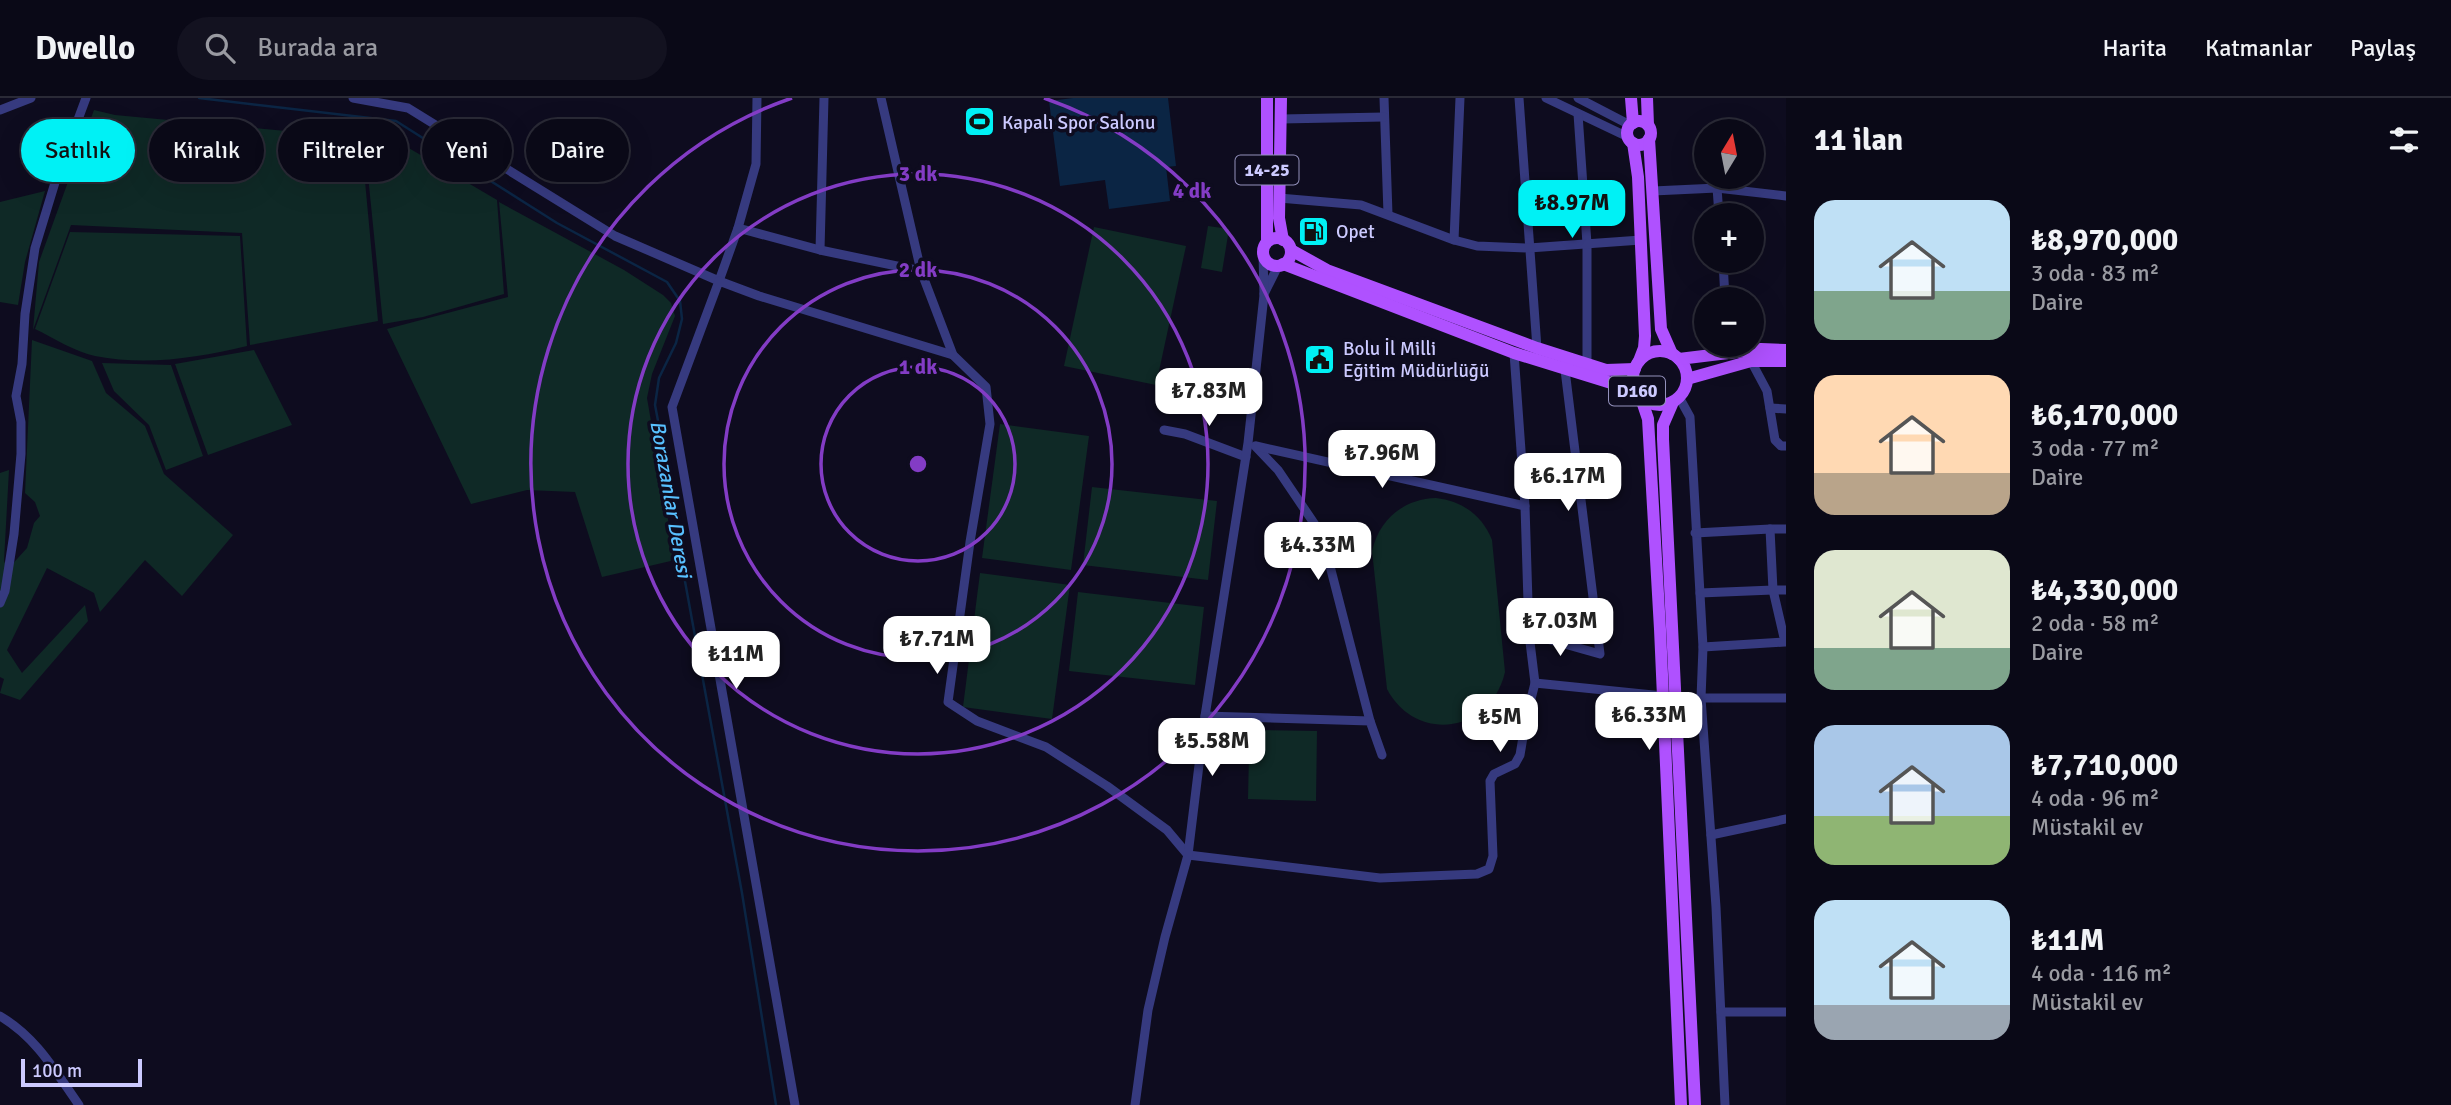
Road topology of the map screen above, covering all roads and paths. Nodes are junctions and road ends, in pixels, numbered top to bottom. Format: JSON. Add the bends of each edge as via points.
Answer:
{"nodes":[{"id":1,"x":31,"y":98,"type":"edge"},
{"id":2,"x":86,"y":98,"type":"edge"},
{"id":3,"x":353,"y":98,"type":"edge"},
{"id":4,"x":757,"y":98,"type":"edge"},
{"id":5,"x":824,"y":98,"type":"edge"},
{"id":6,"x":881,"y":98,"type":"edge"},
{"id":7,"x":1267,"y":98,"type":"edge"},
{"id":8,"x":1281,"y":98,"type":"edge"},
{"id":9,"x":1384,"y":98,"type":"edge"},
{"id":10,"x":1460,"y":98,"type":"edge"},
{"id":11,"x":1519,"y":98,"type":"edge"},
{"id":12,"x":1546,"y":98,"type":"edge"},
{"id":13,"x":1578,"y":98,"type":"edge"},
{"id":14,"x":1631,"y":98,"type":"edge"},
{"id":15,"x":1647,"y":98,"type":"edge"},
{"id":16,"x":0,"y":110,"type":"edge"},
{"id":17,"x":1578,"y":114,"type":"junction"},
{"id":18,"x":1384,"y":117,"type":"junction"},
{"id":19,"x":1281,"y":119,"type":"junction"},
{"id":20,"x":1648,"y":125,"type":"junction"},
{"id":21,"x":1631,"y":132,"type":"junction"},
{"id":22,"x":1649,"y":139,"type":"junction"},
{"id":23,"x":1696,"y":189,"type":"edge"},
{"id":24,"x":1726,"y":189,"type":"edge"},
{"id":25,"x":1653,"y":191,"type":"junction"},
{"id":26,"x":1786,"y":196,"type":"edge"},
{"id":27,"x":1279,"y":198,"type":"junction"},
{"id":28,"x":1388,"y":214,"type":"junction"},
{"id":29,"x":738,"y":228,"type":"junction"},
{"id":30,"x":1454,"y":240,"type":"junction"},
{"id":31,"x":1641,"y":240,"type":"junction"},
{"id":32,"x":1267,"y":241,"type":"junction"},
{"id":33,"x":1587,"y":244,"type":"junction"},
{"id":34,"x":1287,"y":245,"type":"junction"},
{"id":35,"x":1529,"y":248,"type":"junction"},
{"id":36,"x":820,"y":250,"type":"junction"},
{"id":37,"x":1263,"y":254,"type":"junction"},
{"id":38,"x":1280,"y":265,"type":"junction"},
{"id":39,"x":921,"y":271,"type":"junction"},
{"id":40,"x":719,"y":281,"type":"junction"},
{"id":41,"x":1264,"y":295,"type":"junction"},
{"id":42,"x":1537,"y":348,"type":"junction"},
{"id":43,"x":1764,"y":349,"type":"edge"},
{"id":44,"x":1786,"y":350,"type":"edge"},
{"id":45,"x":1514,"y":353,"type":"junction"},
{"id":46,"x":1694,"y":354,"type":"edge"},
{"id":47,"x":953,"y":355,"type":"junction"},
{"id":48,"x":1676,"y":356,"type":"junction"},
{"id":49,"x":1751,"y":361,"type":"junction"},
{"id":50,"x":1786,"y":361,"type":"edge"},
{"id":51,"x":1587,"y":365,"type":"junction"},
{"id":52,"x":1637,"y":365,"type":"junction"},
{"id":53,"x":1565,"y":369,"type":"junction"},
{"id":54,"x":1687,"y":379,"type":"junction"},
{"id":55,"x":1639,"y":393,"type":"junction"},
{"id":56,"x":1676,"y":400,"type":"junction"},
{"id":57,"x":1770,"y":408,"type":"junction"},
{"id":58,"x":1786,"y":409,"type":"edge"},
{"id":59,"x":1164,"y":430,"type":"dead end"},
{"id":60,"x":1252,"y":445,"type":"junction"},
{"id":61,"x":1786,"y":446,"type":"edge"},
{"id":62,"x":1246,"y":457,"type":"junction"},
{"id":63,"x":1525,"y":506,"type":"junction"},
{"id":64,"x":1770,"y":528,"type":"junction"},
{"id":65,"x":1786,"y":529,"type":"edge"},
{"id":66,"x":1695,"y":533,"type":"junction"},
{"id":67,"x":1773,"y":590,"type":"junction"},
{"id":68,"x":1786,"y":590,"type":"edge"},
{"id":69,"x":1700,"y":593,"type":"junction"},
{"id":70,"x":0,"y":603,"type":"edge"},
{"id":71,"x":1529,"y":634,"type":"junction"},
{"id":72,"x":1785,"y":644,"type":"edge"},
{"id":73,"x":1703,"y":647,"type":"junction"},
{"id":74,"x":1535,"y":683,"type":"junction"},
{"id":75,"x":1663,"y":696,"type":"junction"},
{"id":76,"x":1701,"y":698,"type":"junction"},
{"id":77,"x":1786,"y":698,"type":"edge"},
{"id":78,"x":1205,"y":716,"type":"junction"},
{"id":79,"x":1370,"y":721,"type":"junction"},
{"id":80,"x":1382,"y":755,"type":"dead end"},
{"id":81,"x":1786,"y":819,"type":"edge"},
{"id":82,"x":1712,"y":835,"type":"junction"},
{"id":83,"x":1188,"y":855,"type":"junction"},
{"id":84,"x":1721,"y":1012,"type":"junction"},
{"id":85,"x":1786,"y":1012,"type":"edge"},
{"id":86,"x":0,"y":1016,"type":"edge"},
{"id":87,"x":79,"y":1105,"type":"edge"},
{"id":88,"x":795,"y":1105,"type":"edge"},
{"id":89,"x":1135,"y":1105,"type":"edge"},
{"id":90,"x":1681,"y":1105,"type":"edge"},
{"id":91,"x":1695,"y":1105,"type":"edge"},
{"id":92,"x":1725,"y":1105,"type":"edge"}],
"edges":[{"from":1,"to":16,"type":"street"},
{"from":2,"to":70,"type":"street","via":[[35,248],[16,396],[21,454],[14,534]]},
{"from":3,"to":40,"type":"street","via":[[408,108],[615,236]]},
{"from":4,"to":29,"type":"street","via":[[756,164]]},
{"from":5,"to":36,"type":"street"},
{"from":6,"to":39,"type":"street"},
{"from":7,"to":32,"type":"main road","number":"14-25"},
{"from":8,"to":19,"type":"main road","number":"14-25"},
{"from":9,"to":18,"type":"street"},
{"from":10,"to":30,"type":"street"},
{"from":11,"to":35,"type":"street"},
{"from":12,"to":17,"type":"street"},
{"from":13,"to":21,"type":"street"},
{"from":14,"to":21,"type":"main road"},
{"from":15,"to":20,"type":"main road"},
{"from":17,"to":21,"type":"street"},
{"from":17,"to":33,"type":"street"},
{"from":18,"to":19,"type":"street"},
{"from":18,"to":28,"type":"street"},
{"from":19,"to":27,"type":"main road","number":"14-25"},
{"from":20,"to":21,"type":"main road","via":[[1642,121]]},
{"from":20,"to":22,"type":"main road"},
{"from":21,"to":22,"type":"main road","via":[[1644,144]]},
{"from":21,"to":31,"type":"main road"},
{"from":22,"to":25,"type":"main road"},
{"from":23,"to":25,"type":"street"},
{"from":24,"to":26,"type":"street"},
{"from":25,"to":48,"type":"main road","via":[[1661,330]]},
{"from":27,"to":28,"type":"street","via":[[1343,202]]},
{"from":27,"to":34,"type":"main road","number":"14-25"},
{"from":28,"to":30,"type":"street"},
{"from":29,"to":36,"type":"street"},
{"from":29,"to":40,"type":"street"},
{"from":30,"to":35,"type":"street","via":[[1477,246]]},
{"from":31,"to":33,"type":"street"},
{"from":31,"to":52,"type":"main road","via":[[1644,348]]},
{"from":32,"to":34,"type":"main road","via":[[1276,238]]},
{"from":32,"to":37,"type":"main road","number":"14-25"},
{"from":33,"to":35,"type":"street"},
{"from":33,"to":51,"type":"street"},
{"from":34,"to":38,"type":"main road","via":[[1288,260]]},
{"from":34,"to":42,"type":"main road","via":[[1327,270]]},
{"from":35,"to":42,"type":"street"},
{"from":36,"to":39,"type":"street"},
{"from":37,"to":38,"type":"main road","via":[[1267,262]]},
{"from":37,"to":41,"type":"street"},
{"from":38,"to":41,"type":"street"},
{"from":38,"to":45,"type":"main road"},
{"from":39,"to":47,"type":"street"},
{"from":40,"to":47,"type":"street"},
{"from":40,"to":88,"type":"street","via":[[672,407]]},
{"from":41,"to":60,"type":"street"},
{"from":42,"to":51,"type":"main road"},
{"from":43,"to":44,"type":"main road"},
{"from":45,"to":53,"type":"main road"},
{"from":45,"to":63,"type":"street"},
{"from":46,"to":48,"type":"main road"},
{"from":47,"to":83,"type":"street","via":[[986,387],[990,424],[948,702],[977,721],[1046,747],[1167,831]]},
{"from":48,"to":52,"type":"main road","number":"D160","via":[[1655,352]]},
{"from":48,"to":54,"type":"main road","number":"D160"},
{"from":49,"to":50,"type":"main road"},
{"from":49,"to":54,"type":"main road"},
{"from":49,"to":57,"type":"street","via":[[1767,391]]},
{"from":51,"to":52,"type":"main road","via":[[1618,371]]},
{"from":52,"to":55,"type":"main road","number":"D160","via":[[1633,378]]},
{"from":53,"to":55,"type":"main road"},
{"from":53,"to":71,"type":"street","via":[[1600,654]]},
{"from":54,"to":56,"type":"main road","number":"D160"},
{"from":55,"to":56,"type":"main road","number":"D160","via":[[1656,405]]},
{"from":55,"to":75,"type":"main road","via":[[1648,419]]},
{"from":56,"to":66,"type":"street","via":[[1690,417]]},
{"from":56,"to":91,"type":"main road","via":[[1663,425],[1663,439]]},
{"from":57,"to":58,"type":"street"},
{"from":57,"to":61,"type":"street","via":[[1774,440]]},
{"from":59,"to":62,"type":"street"},
{"from":60,"to":62,"type":"street"},
{"from":60,"to":63,"type":"street"},
{"from":60,"to":79,"type":"street","via":[[1279,470],[1322,535]]},
{"from":62,"to":78,"type":"street"},
{"from":63,"to":71,"type":"street"},
{"from":64,"to":65,"type":"street"},
{"from":64,"to":66,"type":"street"},
{"from":64,"to":67,"type":"street"},
{"from":66,"to":69,"type":"street"},
{"from":67,"to":68,"type":"street"},
{"from":67,"to":69,"type":"street"},
{"from":67,"to":72,"type":"street"},
{"from":69,"to":73,"type":"street"},
{"from":71,"to":74,"type":"street"},
{"from":72,"to":73,"type":"street"},
{"from":73,"to":76,"type":"street"},
{"from":74,"to":75,"type":"street"},
{"from":74,"to":83,"type":"street","via":[[1520,755],[1515,764],[1490,780],[1493,856],[1485,872],[1380,878]]},
{"from":75,"to":90,"type":"main road"},
{"from":76,"to":77,"type":"street"},
{"from":76,"to":82,"type":"street"},
{"from":78,"to":79,"type":"street"},
{"from":78,"to":83,"type":"street"},
{"from":79,"to":80,"type":"street"},
{"from":81,"to":82,"type":"street"},
{"from":82,"to":84,"type":"street"},
{"from":83,"to":89,"type":"street","via":[[1148,1010]]},
{"from":84,"to":85,"type":"street"},
{"from":84,"to":92,"type":"street"},
{"from":86,"to":87,"type":"street","via":[[40,1048]]}]}
